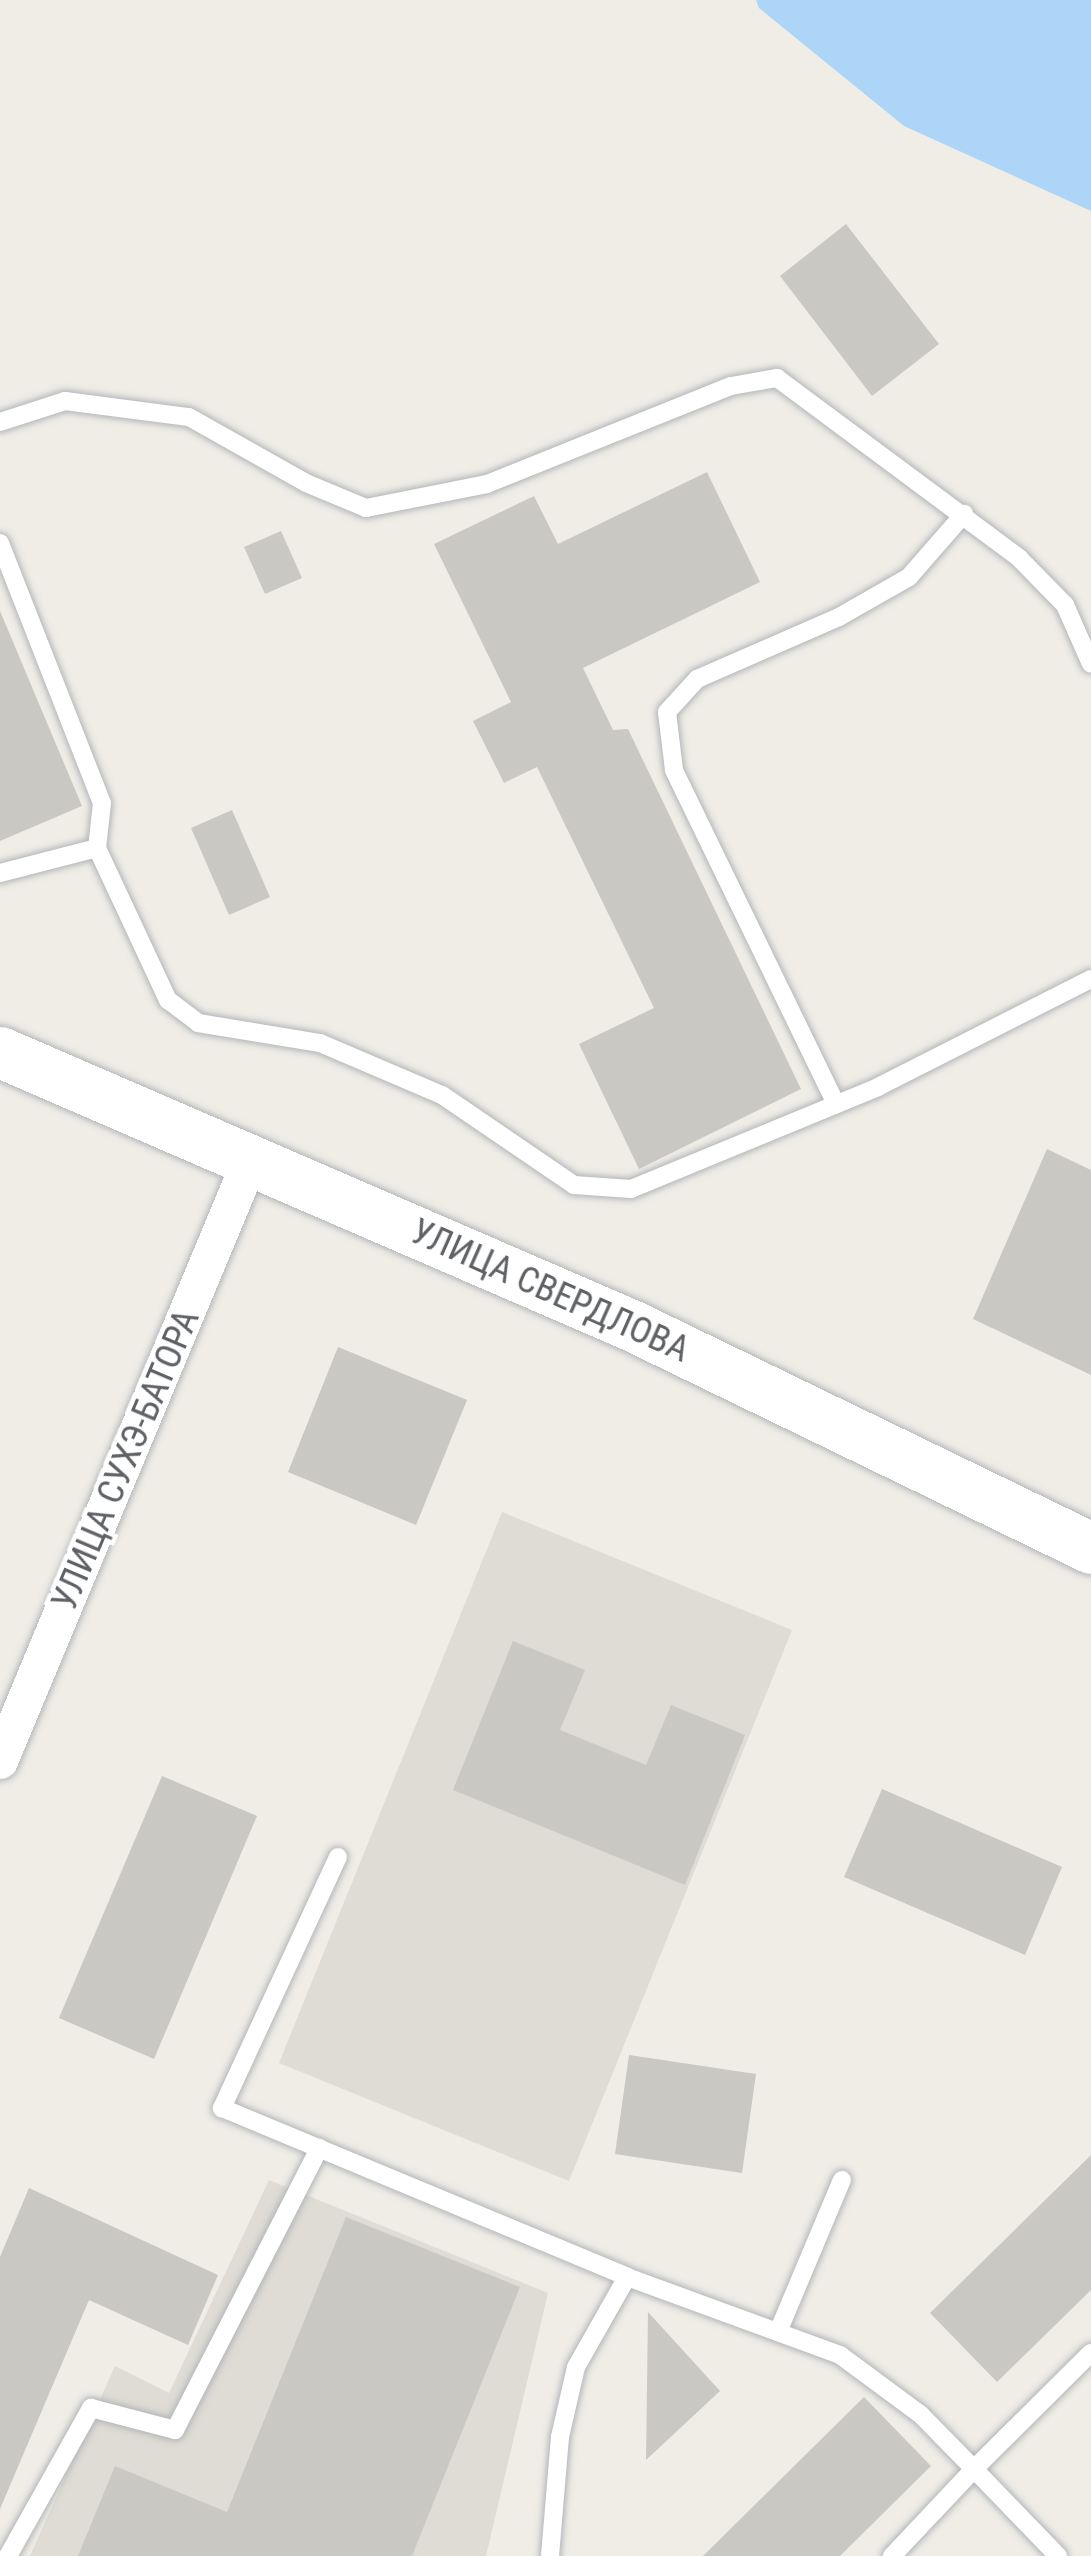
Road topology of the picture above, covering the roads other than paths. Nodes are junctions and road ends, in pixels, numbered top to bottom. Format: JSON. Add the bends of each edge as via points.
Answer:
{"nodes":[{"id":1,"x":0,"y":422,"type":"edge"},
{"id":2,"x":964,"y":514,"type":"junction"},
{"id":3,"x":0,"y":543,"type":"edge"},
{"id":4,"x":1091,"y":664,"type":"edge"},
{"id":5,"x":97,"y":848,"type":"junction"},
{"id":6,"x":0,"y":873,"type":"edge"},
{"id":7,"x":1091,"y":980,"type":"edge"},
{"id":8,"x":0,"y":1052,"type":"edge"},
{"id":9,"x":836,"y":1104,"type":"junction"},
{"id":10,"x":251,"y":1159,"type":"junction"},
{"id":11,"x":1091,"y":1548,"type":"edge"},
{"id":12,"x":0,"y":1761,"type":"edge"},
{"id":13,"x":338,"y":1857,"type":"dead end"},
{"id":14,"x":320,"y":2148,"type":"junction"},
{"id":15,"x":842,"y":2180,"type":"dead end"},
{"id":16,"x":627,"y":2277,"type":"junction"},
{"id":17,"x":778,"y":2332,"type":"junction"},
{"id":18,"x":1091,"y":2354,"type":"edge"},
{"id":19,"x":974,"y":2469,"type":"junction"},
{"id":20,"x":8,"y":2556,"type":"edge"},
{"id":21,"x":550,"y":2556,"type":"edge"},
{"id":22,"x":892,"y":2556,"type":"edge"},
{"id":23,"x":1058,"y":2556,"type":"edge"}],
"edges":[{"from":1,"to":2,"type":"lane","via":[[65,401],[189,417],[366,508],[487,484],[731,386],[777,379]]},
{"from":2,"to":4,"type":"lane","via":[[1065,605]]},
{"from":2,"to":9,"type":"lane","via":[[909,577],[697,679],[667,712],[674,770]]},
{"from":3,"to":5,"type":"lane","via":[[102,803]]},
{"from":5,"to":6,"type":"lane"},
{"from":5,"to":9,"type":"lane","via":[[168,1000],[197,1023],[320,1043],[442,1095],[574,1186],[631,1189]]},
{"from":7,"to":9,"type":"lane"},
{"from":8,"to":10,"type":"main road","name":"УЛИЦА СВЕРДЛОВА"},
{"from":10,"to":11,"type":"main road","name":"УЛИЦА СВЕРДЛОВА","via":[[631,1325]]},
{"from":10,"to":12,"type":"street","name":"УЛИЦА СУХЭ-БАТОРА"},
{"from":13,"to":14,"type":"lane","via":[[222,2108]]},
{"from":14,"to":16,"type":"lane"},
{"from":14,"to":20,"type":"lane","via":[[175,2430],[91,2408]]},
{"from":15,"to":17,"type":"lane"},
{"from":16,"to":17,"type":"lane"},
{"from":16,"to":21,"type":"lane","via":[[576,2366],[560,2437]]},
{"from":17,"to":19,"type":"lane","via":[[840,2355],[921,2415]]},
{"from":18,"to":19,"type":"lane"},
{"from":19,"to":22,"type":"lane"},
{"from":19,"to":23,"type":"lane"}]}
